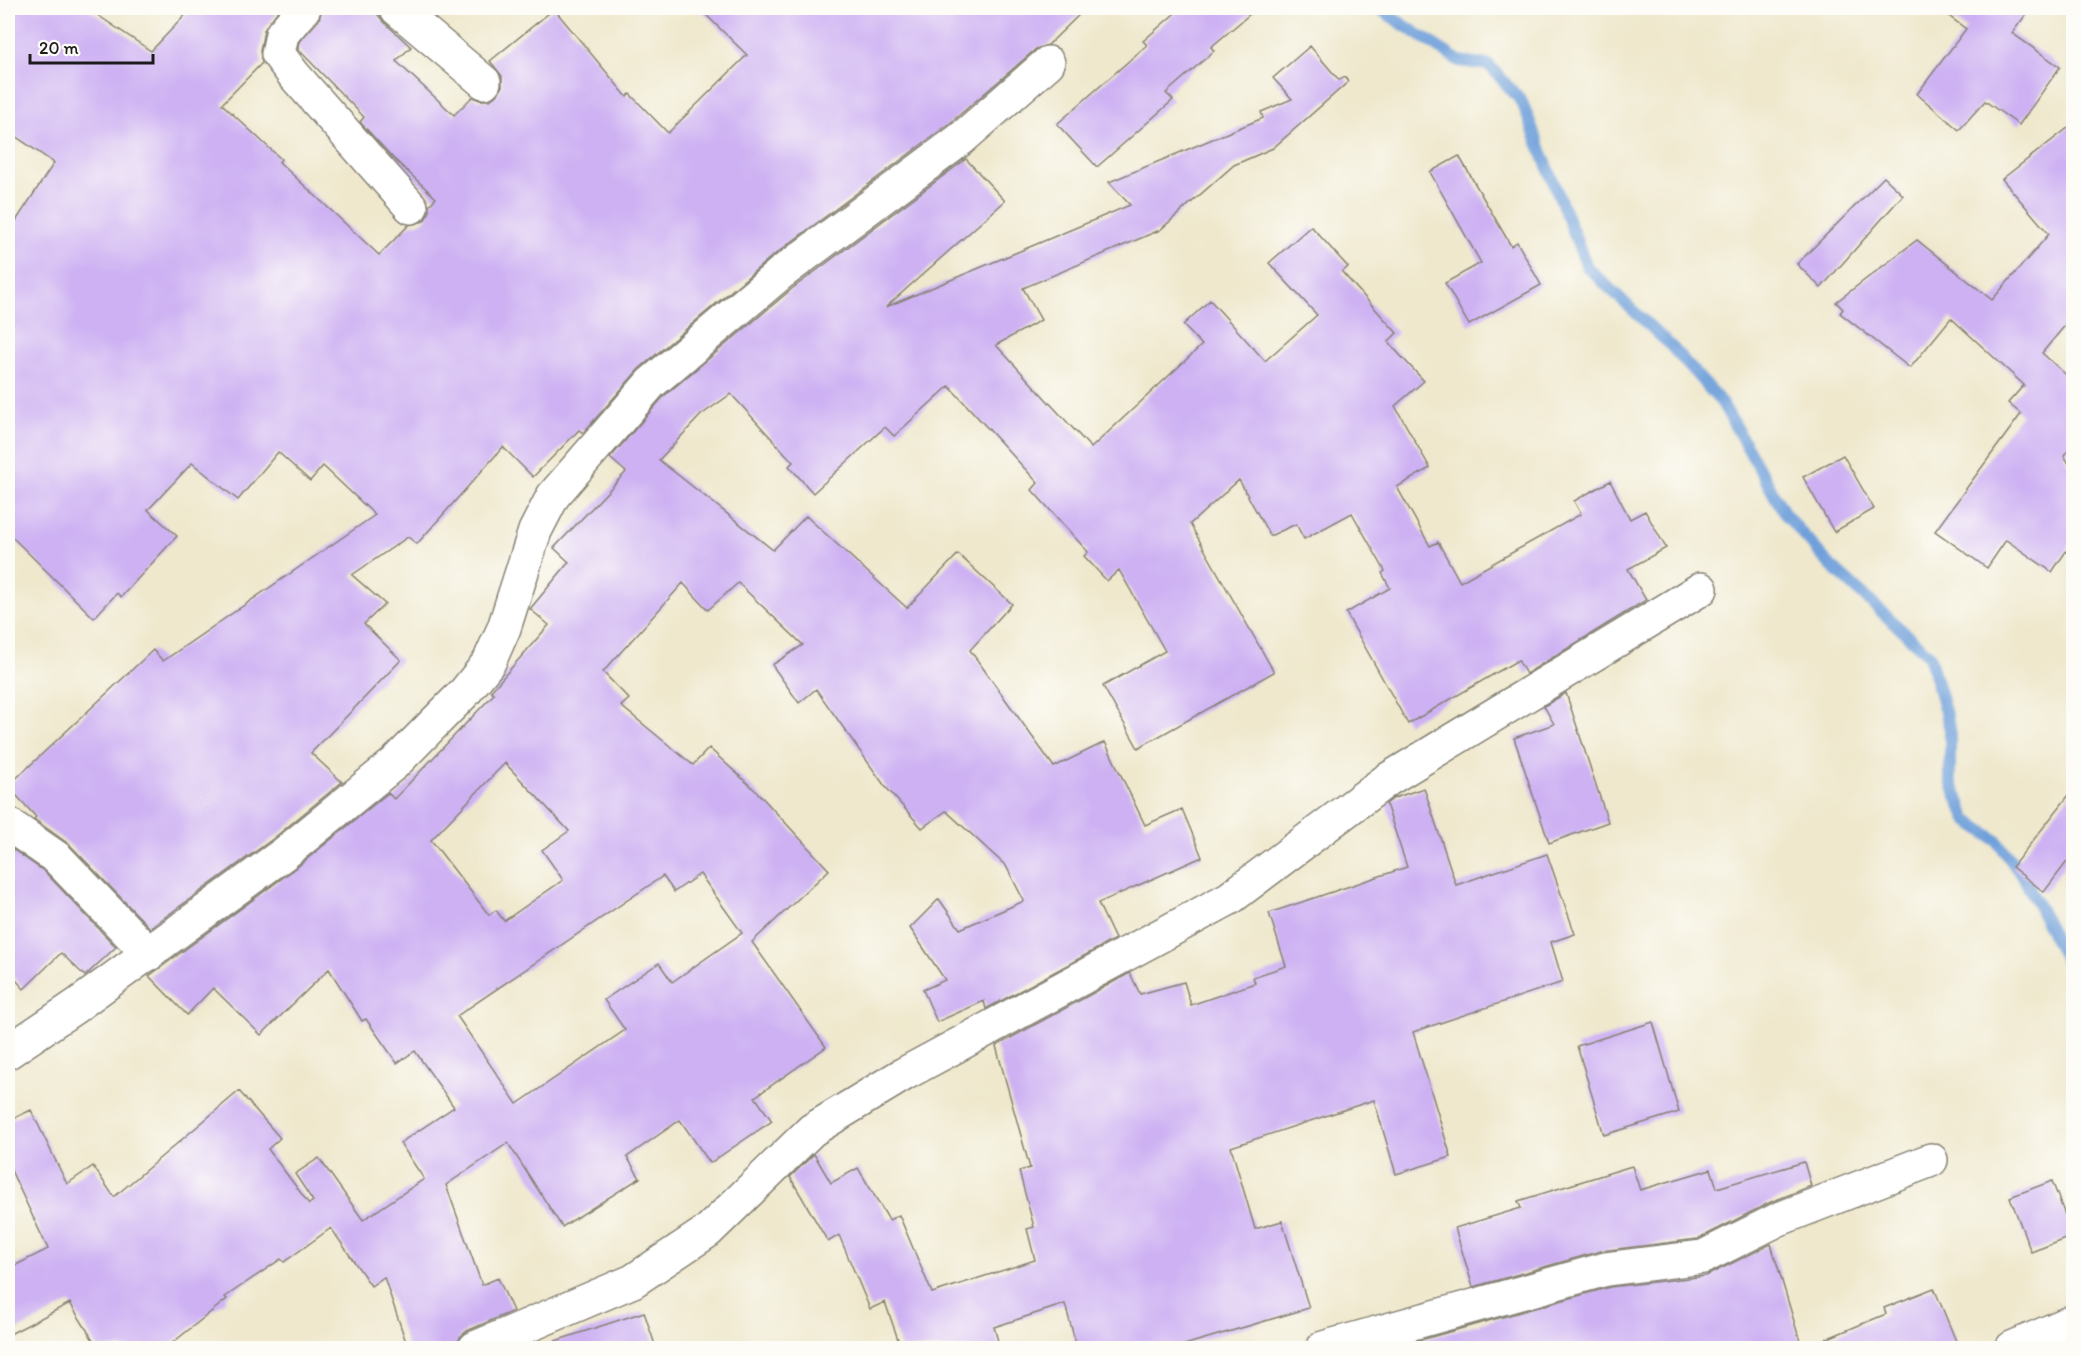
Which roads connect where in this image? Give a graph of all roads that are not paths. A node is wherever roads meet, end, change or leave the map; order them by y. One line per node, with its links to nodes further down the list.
1 (304, 8): 5 (street)
2 (396, 8): 4 (street)
3 (1048, 63): 8 (street)
4 (484, 82)
5 (411, 207)
6 (1701, 589): 12 (street)
7 (8, 824): 8 (street)
8 (148, 954): 9 (street)
9 (8, 1052)
10 (1931, 1160): 13 (street)
11 (2073, 1321): 14 (street)
12 (475, 1348)
13 (1323, 1348)
14 (2012, 1348)

